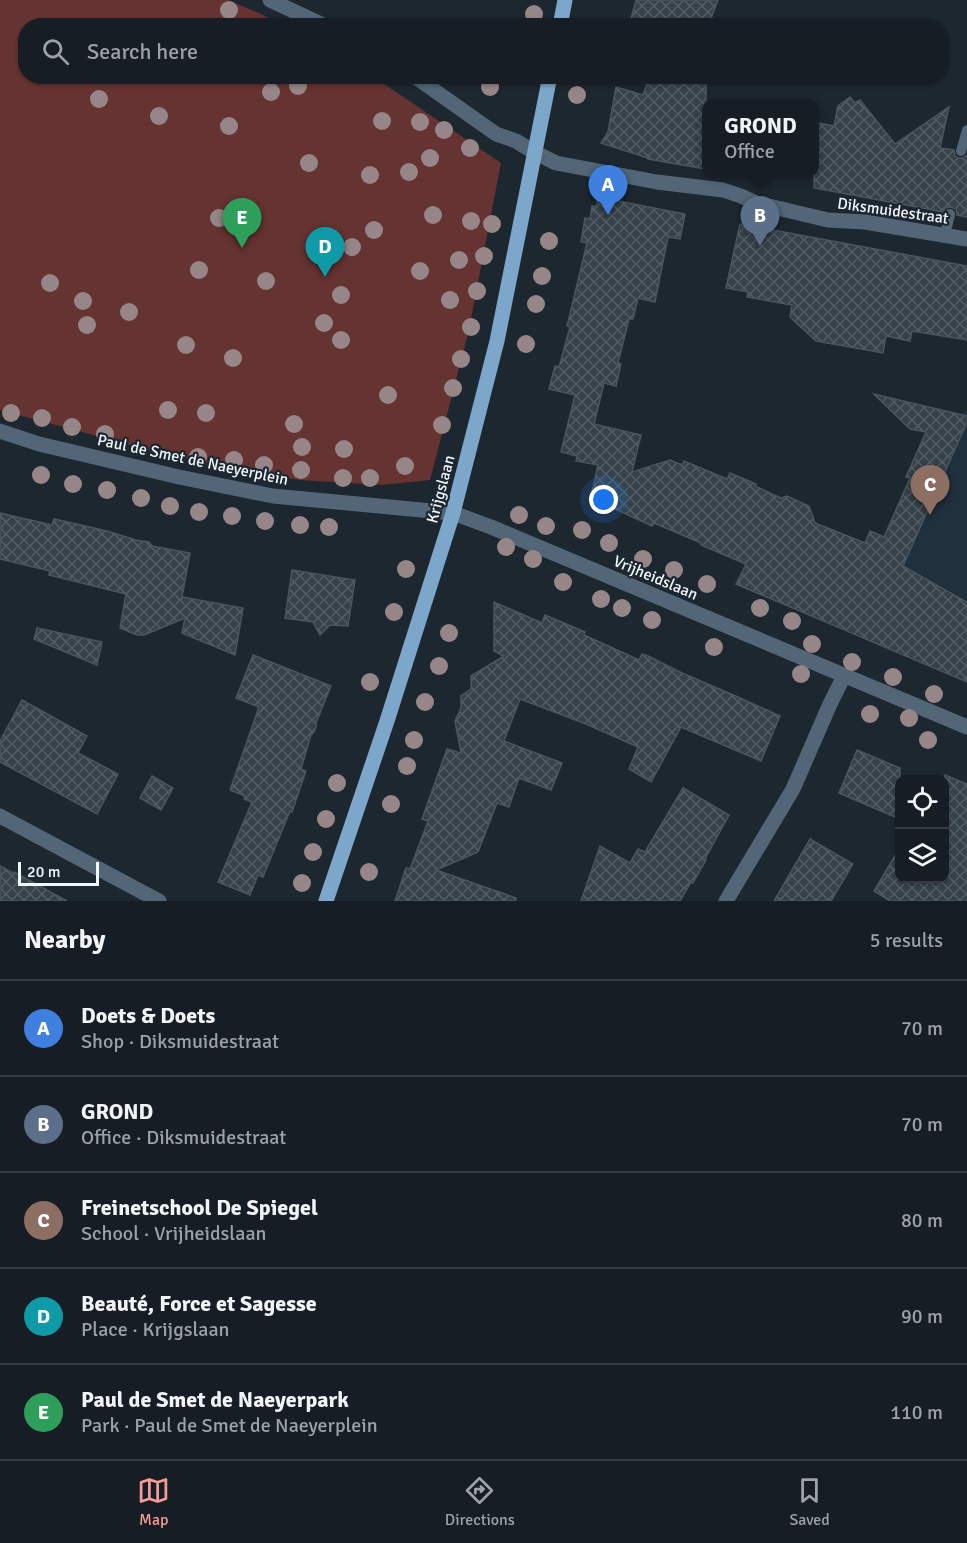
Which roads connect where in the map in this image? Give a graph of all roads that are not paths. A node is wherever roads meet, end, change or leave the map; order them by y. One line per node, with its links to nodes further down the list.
1 (270, 0): 3 (street)
2 (565, 0): 4 (main road)
3 (308, 18)
4 (562, 18)
5 (425, 84): 8 (street)
6 (548, 84): 8 (main road, Krijgslaan)
7 (967, 130): 9 (lane)
8 (534, 152): 11 (street, Diksmuidestraat); 14 (main road, Krijgslaan)
9 (961, 152)
10 (950, 214): 11 (lane)
11 (945, 235): 12 (street, Diksmuidestraat)
12 (967, 239)
13 (0, 431): 14 (street, Paul de Smet de Naeyerplein)
14 (453, 513): 15 (street, Vrijheidslaan); 19 (main road, Krijgslaan)
15 (844, 676): 16 (street, Vrijheidslaan); 20 (street)
16 (967, 727)
17 (0, 816): 18 (street)
18 (159, 901)
19 (326, 901)
20 (726, 901)

